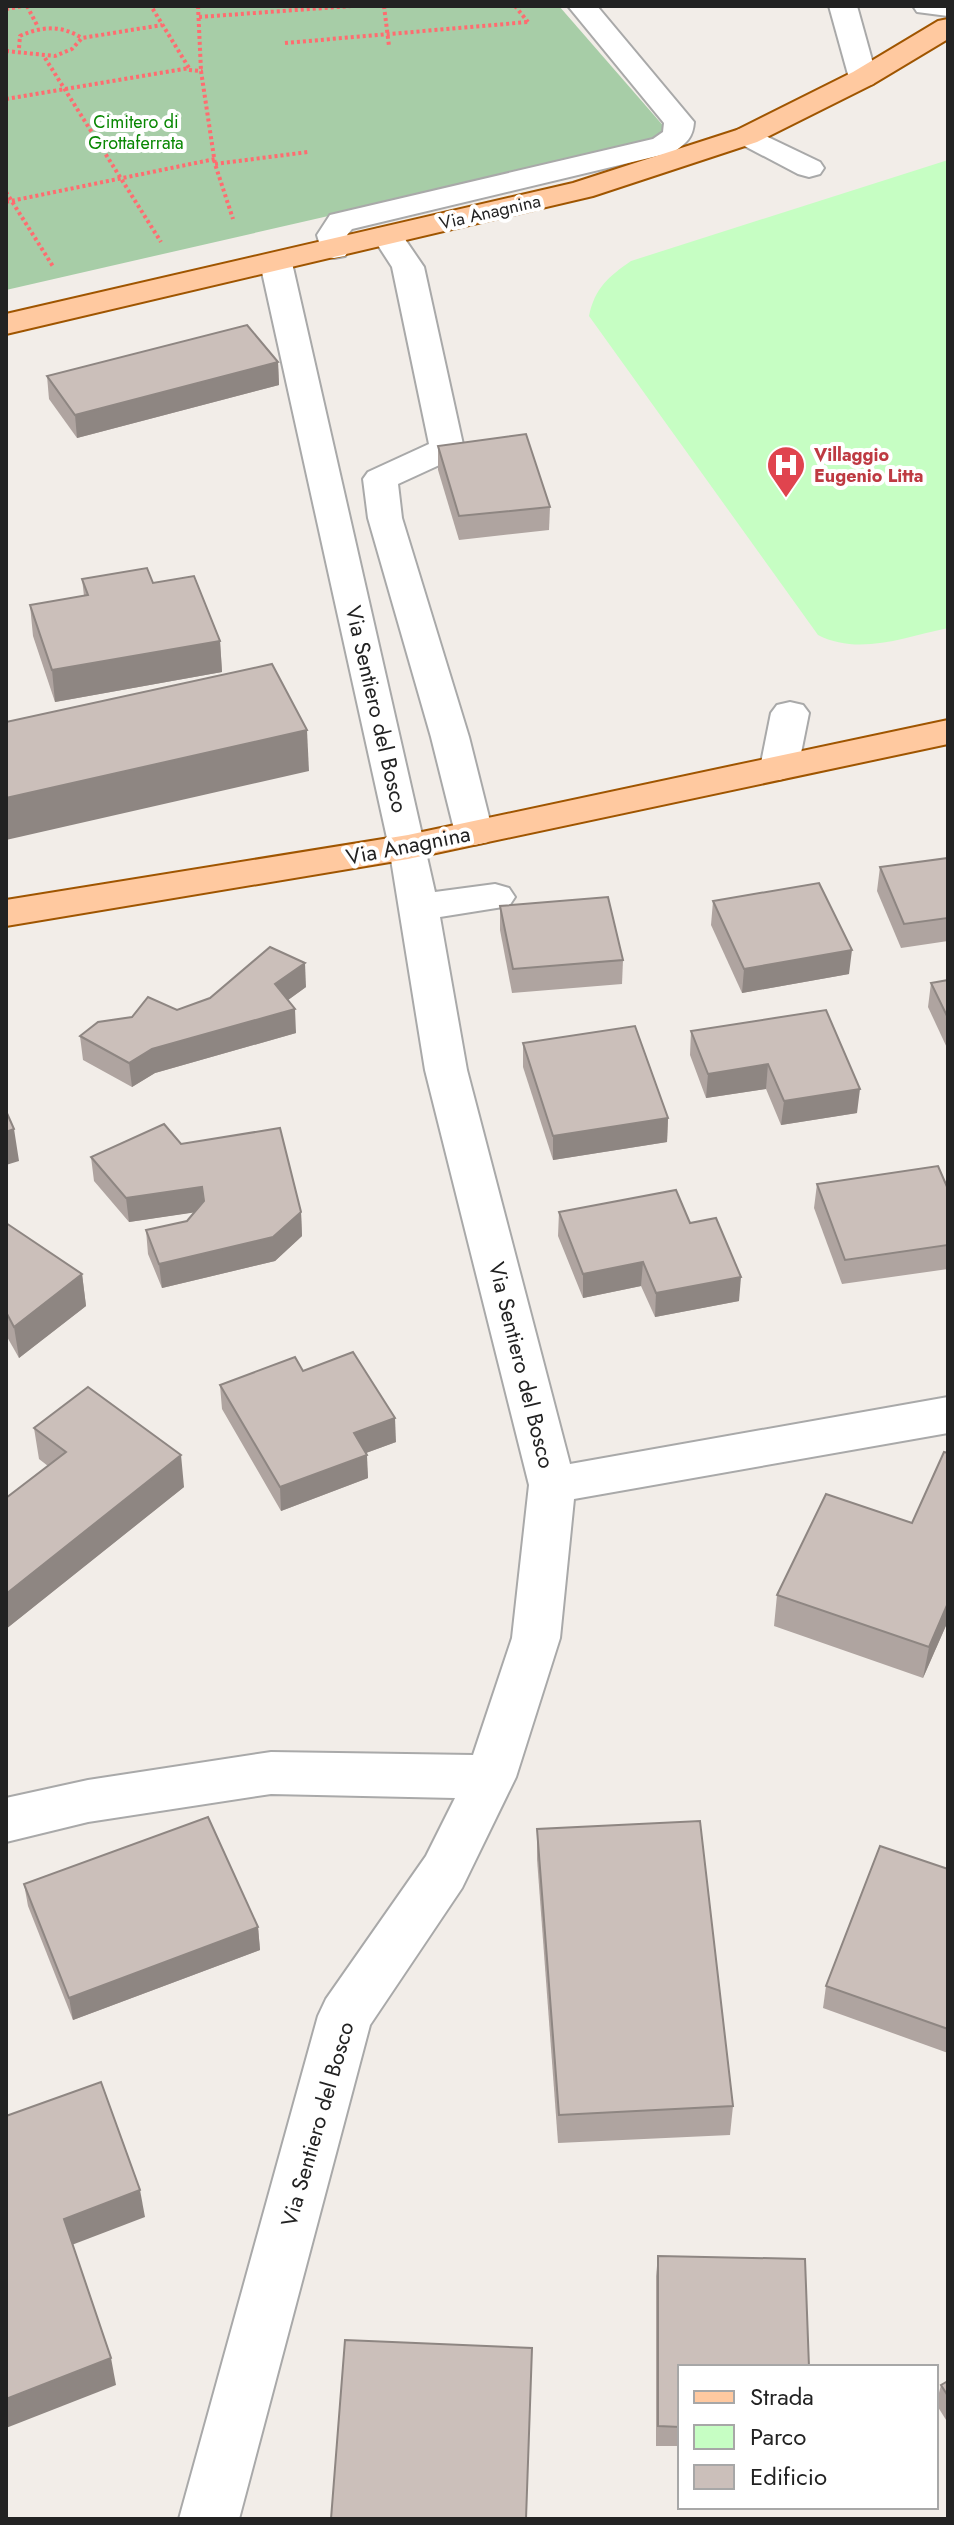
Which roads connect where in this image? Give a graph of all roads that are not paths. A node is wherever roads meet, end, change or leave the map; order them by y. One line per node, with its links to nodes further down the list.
1 (582, 6): 10 (street)
2 (843, 6): 6 (street)
3 (927, 6): 4 (street)
4 (948, 8)
5 (948, 27): 6 (main road, Via Anagnina)
6 (863, 78): 7 (main road, Via Anagnina)
7 (747, 136): 8 (street); 9 (main road, Via Anagnina)
8 (809, 168)
9 (387, 236): 10 (main road, Via Anagnina); 16 (street)
10 (334, 249): 11 (main road, Via Anagnina)
11 (276, 263): 12 (main road, Via Anagnina); 17 (street, Via Sentiero del Bosco)
12 (6, 324)
13 (790, 713): 15 (street)
14 (948, 732): 15 (main road, Via Anagnina)
15 (779, 768): 16 (main road, Via Anagnina)
16 (474, 833): 17 (main road, Via Anagnina)
17 (408, 847): 19 (street, Via Sentiero del Bosco); 20 (main road, Via Anagnina)
18 (495, 897): 19 (street)
19 (418, 907): 22 (street, Via Sentiero del Bosco)
20 (6, 913)
21 (948, 1415): 22 (street)
22 (552, 1485): 23 (street, Via Sentiero del Bosco)
23 (491, 1777): 24 (street); 25 (street, Via Sentiero del Bosco)
24 (6, 1820)
25 (209, 2519)

